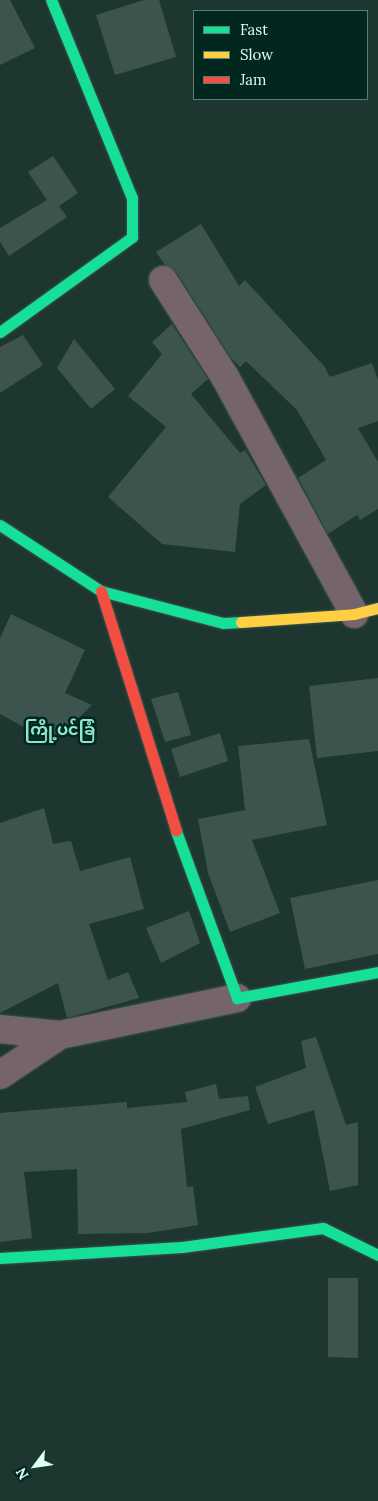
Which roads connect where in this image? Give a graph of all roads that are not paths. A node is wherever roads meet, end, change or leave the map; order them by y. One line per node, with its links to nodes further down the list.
1 (51, 0): 3 (main road)
2 (163, 280): 6 (street)
3 (0, 332)
4 (0, 525): 5 (main road)
5 (101, 591): 6 (main road); 8 (main road)
6 (366, 611)
7 (378, 972): 8 (main road)
8 (237, 998): 10 (street)
9 (0, 1029): 10 (street)
10 (60, 1035): 11 (street)
11 (0, 1075)
12 (378, 1255): 13 (main road)
13 (0, 1258)

